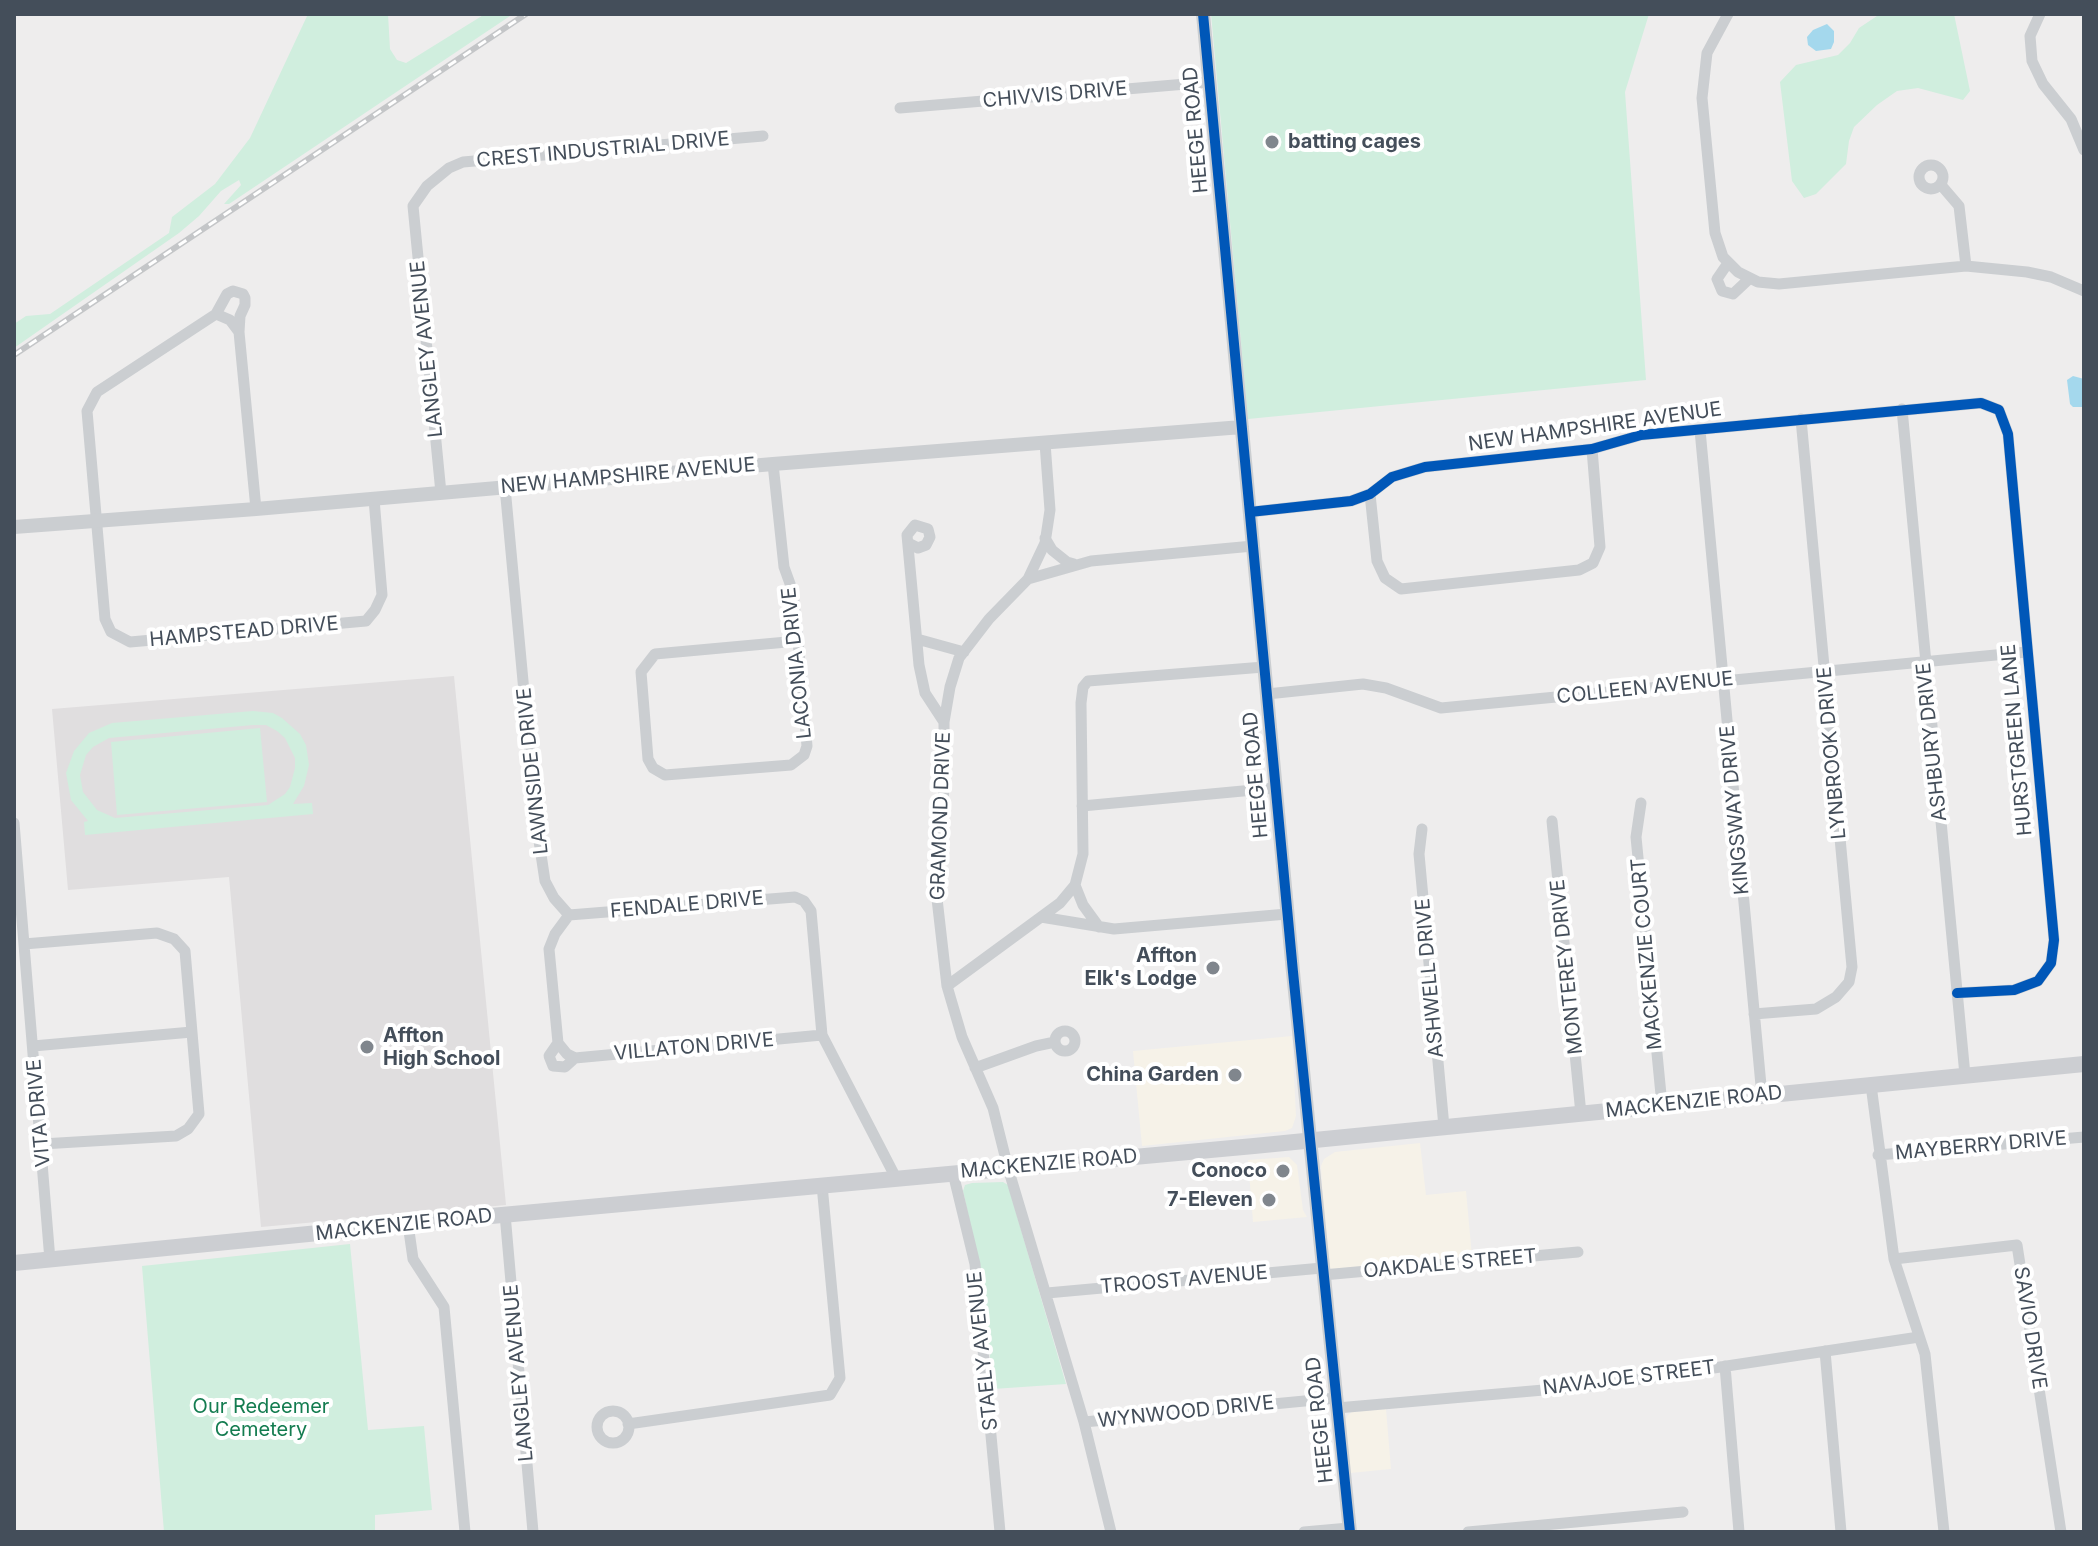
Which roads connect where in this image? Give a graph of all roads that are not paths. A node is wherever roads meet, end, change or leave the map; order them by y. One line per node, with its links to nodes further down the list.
1 (1203, 14): 4 (street, HEEGE ROAD)
2 (1728, 14): 11 (street)
3 (2040, 14): 6 (street)
4 (1210, 82): 5 (street, CHIVVIS DRIVE); 20 (street, HEEGE ROAD)
5 (900, 108)
6 (2081, 131): 8 (street)
7 (763, 136): 10 (street, CREST INDUSTRIAL DRIVE)
8 (2084, 150)
9 (1941, 185): 12 (street)
10 (413, 206): 26 (street, LANGLEY AVENUE)
11 (1728, 263): 13 (street); 13 (street)
12 (1966, 266): 13 (street); 14 (street)
13 (1749, 279)
14 (2084, 291)
15 (216, 314): 16 (street); 16 (street); 31 (street)
16 (239, 332): 29 (street)
17 (1902, 409): 18 (street, NEW HAMPSHIRE AVENUE); 19 (street, NEW HAMPSHIRE AVENUE); 42 (street, ASHBURY DRIVE)
18 (1999, 410): 41 (street, HURSTGREEN LANE)
19 (1801, 419): 21 (street, NEW HAMPSHIRE AVENUE); 44 (street, LYNBROOK DRIVE)
20 (1242, 427): 22 (street, NEW HAMPSHIRE AVENUE); 30 (street, HEEGE ROAD)
21 (1700, 430): 23 (street, NEW HAMPSHIRE AVENUE); 45 (street, KINGSWAY DRIVE)
22 (1045, 443): 24 (street, NEW HAMPSHIRE AVENUE); 33 (street, GRAMOND DRIVE)
23 (1592, 449): 27 (street, NEW HAMPSHIRE AVENUE); 27 (street)
24 (773, 464): 25 (street, NEW HAMPSHIRE AVENUE); 39 (street, LACONIA DRIVE)
25 (505, 487): 26 (street, NEW HAMPSHIRE AVENUE); 56 (street, LAWNSIDE DRIVE)
26 (441, 493): 28 (street, NEW HAMPSHIRE AVENUE)
27 (1370, 494): 30 (street, NEW HAMPSHIRE AVENUE)
28 (374, 499): 29 (street, NEW HAMPSHIRE AVENUE); 31 (street, HAMPSTEAD DRIVE)
29 (256, 509): 31 (street, NEW HAMPSHIRE AVENUE)
30 (1250, 512): 35 (street, HEEGE ROAD)
31 (97, 520): 32 (street, NEW HAMPSHIRE AVENUE)
32 (14, 527)
33 (1045, 538): 36 (street); 37 (street, GRAMOND DRIVE)
34 (910, 544): 38 (street)
35 (1253, 546): 36 (street); 43 (street, HEEGE ROAD)
36 (1075, 564): 37 (street)
37 (1028, 579): 40 (street, GRAMOND DRIVE)
38 (917, 639): 40 (street); 47 (street)
39 (798, 641): 39 (street, LACONIA DRIVE)
40 (964, 652): 47 (street, GRAMOND DRIVE)
41 (2027, 652): 42 (street, COLLEEN AVENUE); 61 (street, HURSTGREEN LANE)
42 (1924, 661): 44 (street, COLLEEN AVENUE); 61 (street, ASHBURY DRIVE)
43 (1264, 667): 46 (street, HEEGE ROAD); 50 (street)
44 (1825, 670): 45 (street, COLLEEN AVENUE); 62 (street, LYNBROOK DRIVE)
45 (1724, 680): 46 (street, COLLEEN AVENUE); 62 (street, KINGSWAY DRIVE)
46 (1267, 694): 48 (street, HEEGE ROAD)
47 (944, 722): 60 (street, GRAMOND DRIVE)
48 (1275, 788): 50 (street); 55 (street, HEEGE ROAD)
49 (1641, 803): 74 (street, MACKENZIE COURT)
50 (1082, 806): 54 (street)
51 (1552, 821): 75 (street, MONTEREY DRIVE)
52 (14, 823): 59 (street, VITA DRIVE)
53 (1422, 829): 76 (street, ASHWELL DRIVE)
54 (1075, 885): 57 (street); 58 (street)
55 (1287, 914): 58 (street); 78 (street, HEEGE ROAD)
56 (569, 915): 64 (street, FENDALE DRIVE); 66 (street)
57 (1041, 917): 58 (street); 60 (street)
58 (1099, 927)
59 (24, 944): 63 (street); 67 (street, VITA DRIVE)
60 (947, 986): 70 (street, GRAMOND DRIVE)
61 (1957, 993): 71 (street, ASHBURY DRIVE)
62 (1754, 1014): 73 (street, KINGSWAY DRIVE)
63 (192, 1032): 67 (street); 79 (street)
64 (822, 1035): 68 (street, VILLATON DRIVE); 83 (street)
65 (1055, 1042): 70 (street)
66 (558, 1043): 68 (street); 68 (street)
67 (33, 1046): 79 (street, VITA DRIVE)
68 (571, 1056)
69 (2084, 1064): 71 (main road, MACKENZIE ROAD)
70 (975, 1068): 81 (street, GRAMOND DRIVE)
71 (1965, 1075): 72 (main road, MACKENZIE ROAD)
72 (1871, 1085): 73 (main road, MACKENZIE ROAD); 80 (street)
73 (1762, 1096): 74 (main road, MACKENZIE ROAD)
74 (1662, 1105): 75 (main road, MACKENZIE ROAD)
75 (1581, 1114): 76 (main road, MACKENZIE ROAD)
76 (1444, 1127): 78 (main road, MACKENZIE ROAD)
77 (2084, 1137): 80 (street, MAYBERRY DRIVE)
78 (1311, 1140): 81 (main road, MACKENZIE ROAD); 91 (street, HEEGE ROAD)
79 (42, 1144): 89 (street, VITA DRIVE)
80 (1878, 1155): 88 (street)
81 (1008, 1168): 82 (main road, MACKENZIE ROAD); 92 (street, GRAMOND DRIVE)
82 (953, 1173): 83 (main road, MACKENZIE ROAD); 103 (street, STAELY AVENUE)
83 (896, 1178): 84 (main road, MACKENZIE ROAD)
84 (822, 1185): 85 (main road, MACKENZIE ROAD); 98 (street)
85 (505, 1214): 86 (main road, MACKENZIE ROAD); 102 (street, LANGLEY AVENUE)
86 (408, 1224): 89 (main road, MACKENZIE ROAD); 101 (street)
87 (1578, 1252): 91 (street, OAKDALE STREET)
88 (1894, 1259): 93 (street); 110 (street, SAVIO DRIVE)
89 (50, 1260): 90 (main road, MACKENZIE ROAD)
90 (14, 1263)
91 (1323, 1272): 92 (street, TROOST AVENUE); 96 (street, HEEGE ROAD)
92 (1047, 1293): 97 (street, GRAMOND DRIVE)
93 (1919, 1337): 94 (street, NAVAJOE STREET); 109 (street)
94 (1825, 1351): 95 (street, NAVAJOE STREET); 108 (street)
95 (1725, 1366): 96 (street, NAVAJOE STREET); 107 (street)
96 (1336, 1403): 97 (street, WYNWOOD DRIVE); 100 (street, HEEGE ROAD)
97 (1084, 1422): 104 (street, GRAMOND DRIVE)
98 (628, 1424)
99 (1683, 1512): 106 (street)
100 (1350, 1530): 105 (street)
101 (465, 1532)
102 (533, 1532)
103 (1000, 1532)
104 (1111, 1532)
105 (1304, 1532)
106 (1468, 1532)
107 (1739, 1532)
108 (1841, 1532)
109 (1944, 1532)
110 (2061, 1532)

